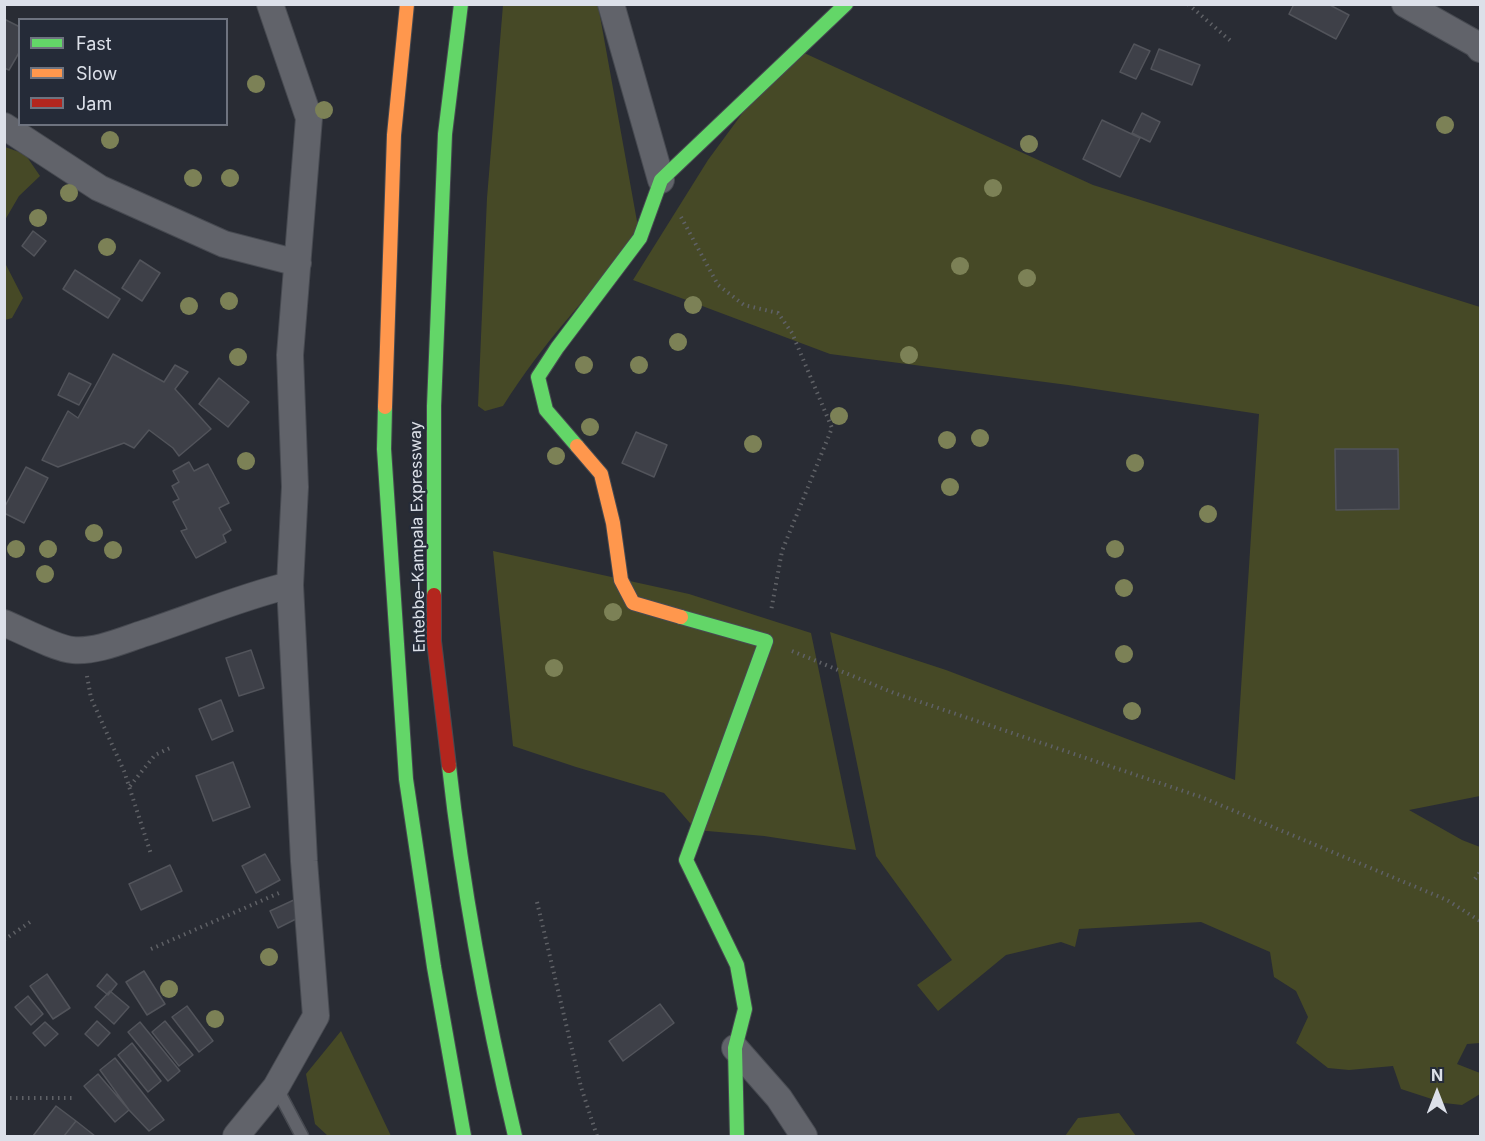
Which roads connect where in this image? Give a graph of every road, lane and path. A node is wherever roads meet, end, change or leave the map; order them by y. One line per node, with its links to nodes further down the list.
1 (270, 4): 12 (street)
2 (407, 4): 34 (main road, Entebbe–Kampala Expressway)
3 (461, 4): 35 (main road, Entebbe–Kampala Expressway)
4 (611, 4): 11 (street)
5 (846, 4): 11 (main road)
6 (1188, 4): 8 (path)
7 (1405, 4): 9 (street)
8 (1233, 43)
9 (1479, 43)
10 (4, 126): 12 (street)
11 (661, 180): 15 (path); 15 (main road)
12 (298, 262): 13 (street)
13 (290, 585): 16 (street); 22 (street)
14 (4, 623): 16 (street)
15 (766, 640): 25 (path); 28 (main road)
16 (83, 649): 18 (path)
17 (170, 748): 18 (path)
18 (129, 787): 19 (path)
19 (151, 854)
20 (1480, 872): 21 (path)
21 (1475, 879)
22 (305, 882): 27 (path); 29 (street)
23 (537, 902): 36 (path)
24 (33, 920): 26 (path)
25 (1480, 921)
26 (4, 940)
27 (151, 949)
28 (735, 1048): 37 (main road); 38 (street)
29 (276, 1087): 32 (street); 33 (lane)
30 (4, 1098): 31 (path)
31 (75, 1098)
32 (236, 1137)
33 (302, 1137)
34 (464, 1137)
35 (515, 1137)
36 (597, 1137)
37 (737, 1137)
38 (804, 1137)

